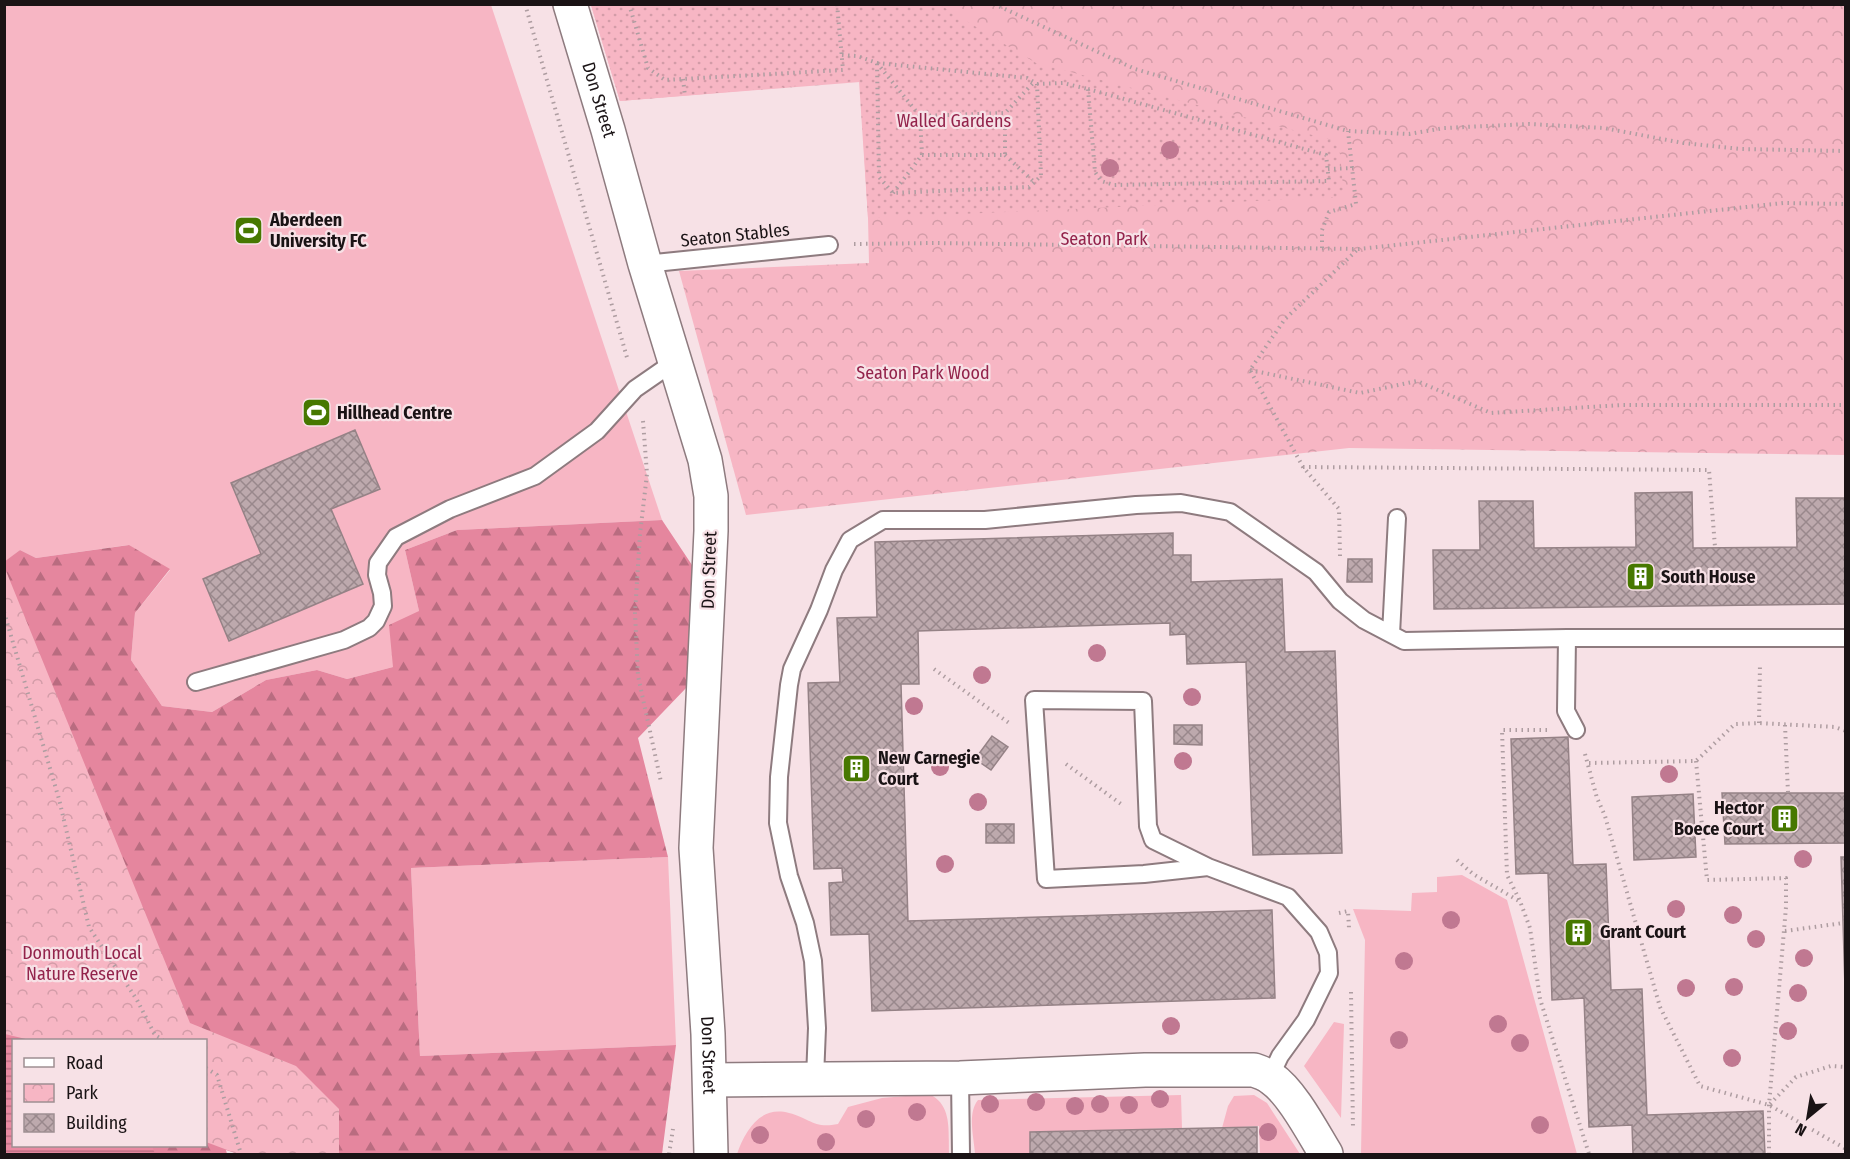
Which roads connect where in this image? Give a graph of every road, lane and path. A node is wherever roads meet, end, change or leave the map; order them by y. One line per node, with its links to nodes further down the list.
1 (570, 4): 27 (street, Don Street)
2 (629, 4): 9 (path)
3 (837, 4): 7 (path)
4 (994, 4): 15 (path)
5 (1840, 4): 6 (path)
6 (1845, 6)
7 (842, 56): 8 (path); 9 (path)
8 (878, 63): 10 (path); 14 (path); 22 (path)
9 (683, 79): 12 (path)
10 (1036, 83): 11 (path); 13 (path); 21 (path)
11 (1088, 89): 20 (path); 20 (path)
12 (685, 96)
13 (1005, 113): 14 (path); 17 (path)
14 (920, 116): 18 (path)
15 (1348, 131): 16 (path); 19 (path)
16 (1845, 151)
17 (1005, 154): 18 (path); 21 (path)
18 (922, 155): 22 (path)
19 (1353, 168): 20 (path); 25 (path)
20 (1328, 169)
21 (1034, 182): 22 (path)
22 (892, 193)
23 (1845, 204): 26 (path)
24 (829, 245): 25 (path); 27 (lane, Seaton Stables)
25 (1322, 248): 26 (path)
26 (1359, 249): 29 (path)
27 (645, 264): 28 (street, Don Street)
28 (674, 362): 40 (lane); 62 (street, Don Street)
29 (1250, 370): 30 (path); 31 (path)
30 (1845, 405)
31 (1303, 467): 33 (path); 34 (path)
32 (1397, 518): 36 (lane)
33 (1715, 547)
34 (1340, 601): 36 (lane); 60 (lane)
35 (4, 612): 56 (path)
36 (1390, 634): 37 (lane)
37 (1567, 638): 38 (lane); 43 (lane)
38 (1760, 639): 39 (lane); 41 (path)
39 (1845, 639)
40 (196, 682)
41 (1760, 723): 42 (path); 45 (path)
42 (1785, 725): 44 (path); 47 (path)
43 (1576, 729): 46 (path); 50 (path)
44 (1845, 731)
45 (1696, 761): 46 (path); 53 (path)
46 (1588, 763): 63 (path)
47 (1788, 793)
48 (1457, 860): 50 (path)
49 (1208, 867): 49 (lane); 59 (lane)
50 (1520, 901): 70 (path)
51 (1348, 911): 54 (path)
52 (1843, 923): 53 (path)
53 (1785, 931): 63 (path)
54 (1349, 933)
55 (1351, 987): 64 (path)
56 (160, 1039)
57 (1845, 1067): 63 (path)
58 (207, 1069): 66 (path)
59 (1270, 1077): 61 (street); 69 (street)
60 (815, 1078): 61 (street); 62 (street)
61 (960, 1078): 68 (lane)
62 (710, 1080): 67 (street, Don Street)
63 (1769, 1105): 65 (path); 71 (path)
64 (1353, 1130)
65 (1845, 1149)
66 (241, 1155)
67 (711, 1155)
68 (961, 1155)
69 (1326, 1155)
70 (1589, 1155)
71 (1769, 1155)

